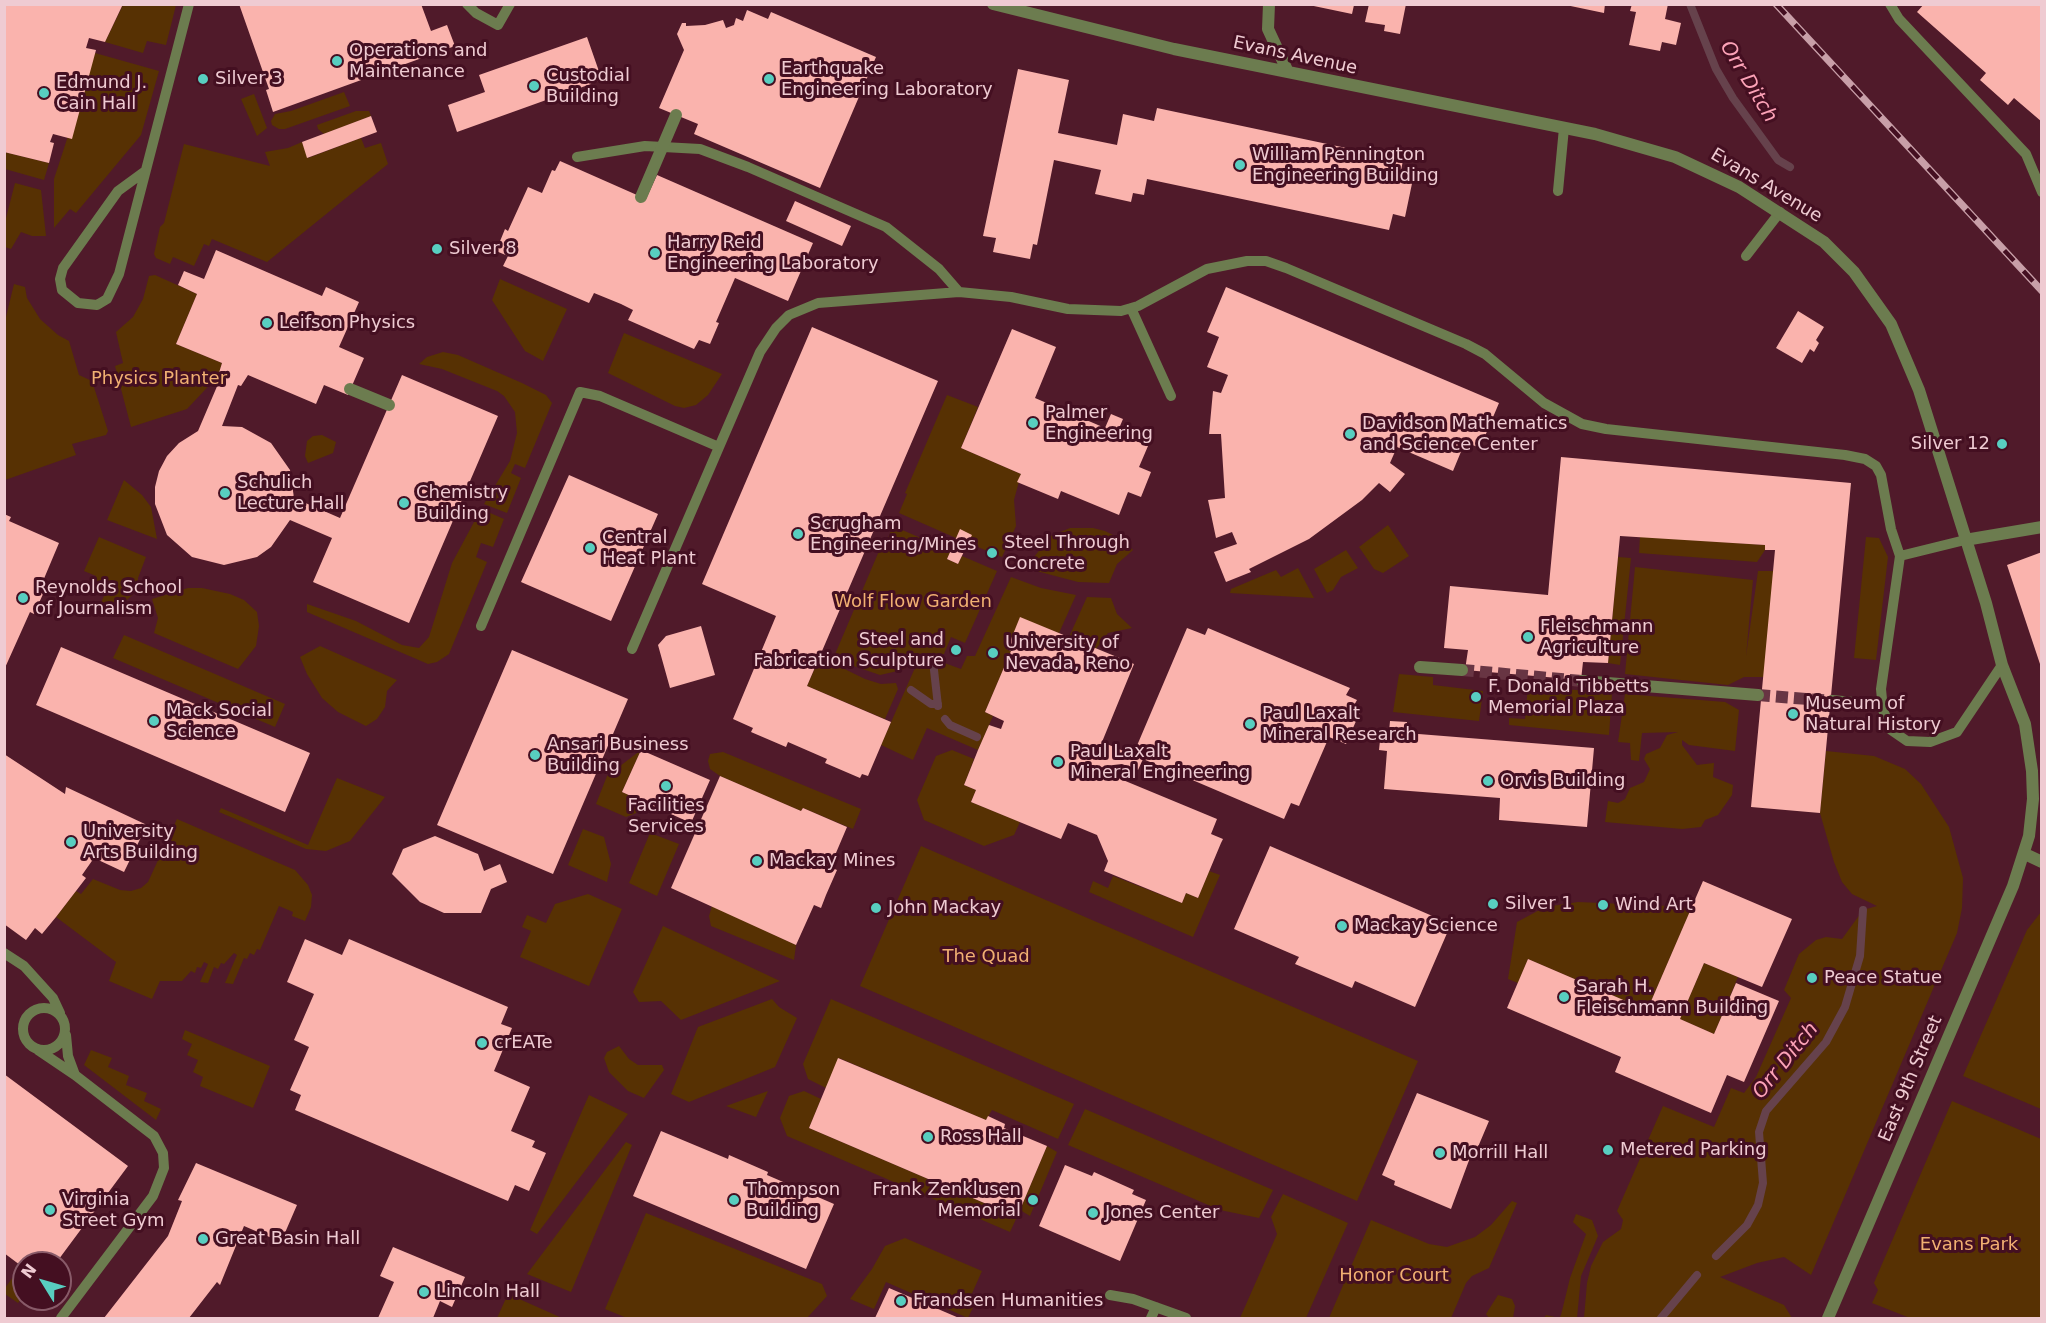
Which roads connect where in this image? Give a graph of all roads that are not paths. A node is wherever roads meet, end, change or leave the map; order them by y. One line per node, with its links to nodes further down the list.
1 (189, 4): 11 (lane)
2 (467, 4): 3 (lane)
3 (510, 4)
4 (993, 4): 7 (street, Evans Avenue)
5 (1269, 4): 7 (street)
6 (1890, 4): 13 (lane)
7 (1288, 72): 9 (street, Evans Avenue)
8 (676, 115): 14 (street)
9 (1564, 128): 12 (lane); 15 (street, Evans Avenue)
10 (577, 157): 17 (lane)
11 (144, 172): 11 (lane)
12 (1558, 191)
13 (2042, 192)
14 (641, 197)
15 (1780, 212): 16 (lane); 24 (street, Evans Avenue)
16 (1746, 256)
17 (959, 292): 18 (lane); 22 (lane)
18 (1131, 308): 20 (lane); 25 (lane)
19 (351, 389): 21 (street)
20 (1171, 396)
21 (389, 405)
22 (719, 447): 26 (lane); 27 (lane)
23 (2042, 527): 24 (street)
24 (1965, 540): 25 (lane); 28 (street, Evans Avenue)
25 (1900, 556): 28 (lane)
26 (481, 626)
27 (632, 649)
28 (2002, 665): 35 (street, Evans Avenue)
29 (1420, 667): 30 (street)
30 (1462, 670)
31 (1582, 681): 32 (street)
32 (1758, 695)
33 (1832, 701): 34 (street)
34 (1852, 703)
35 (2025, 854): 36 (street); 47 (street, East 9th Street)
36 (2042, 862)
37 (4, 953): 38 (lane)
38 (63, 1019): 39 (lane); 40 (lane)
39 (66, 1032): 40 (lane); 41 (lane)
40 (38, 1050): 41 (lane)
41 (75, 1075): 44 (lane)
42 (1110, 1295): 43 (lane)
43 (1156, 1307): 45 (lane); 46 (lane)
44 (61, 1318)
45 (1151, 1318)
46 (1186, 1318)
47 (1830, 1318)

